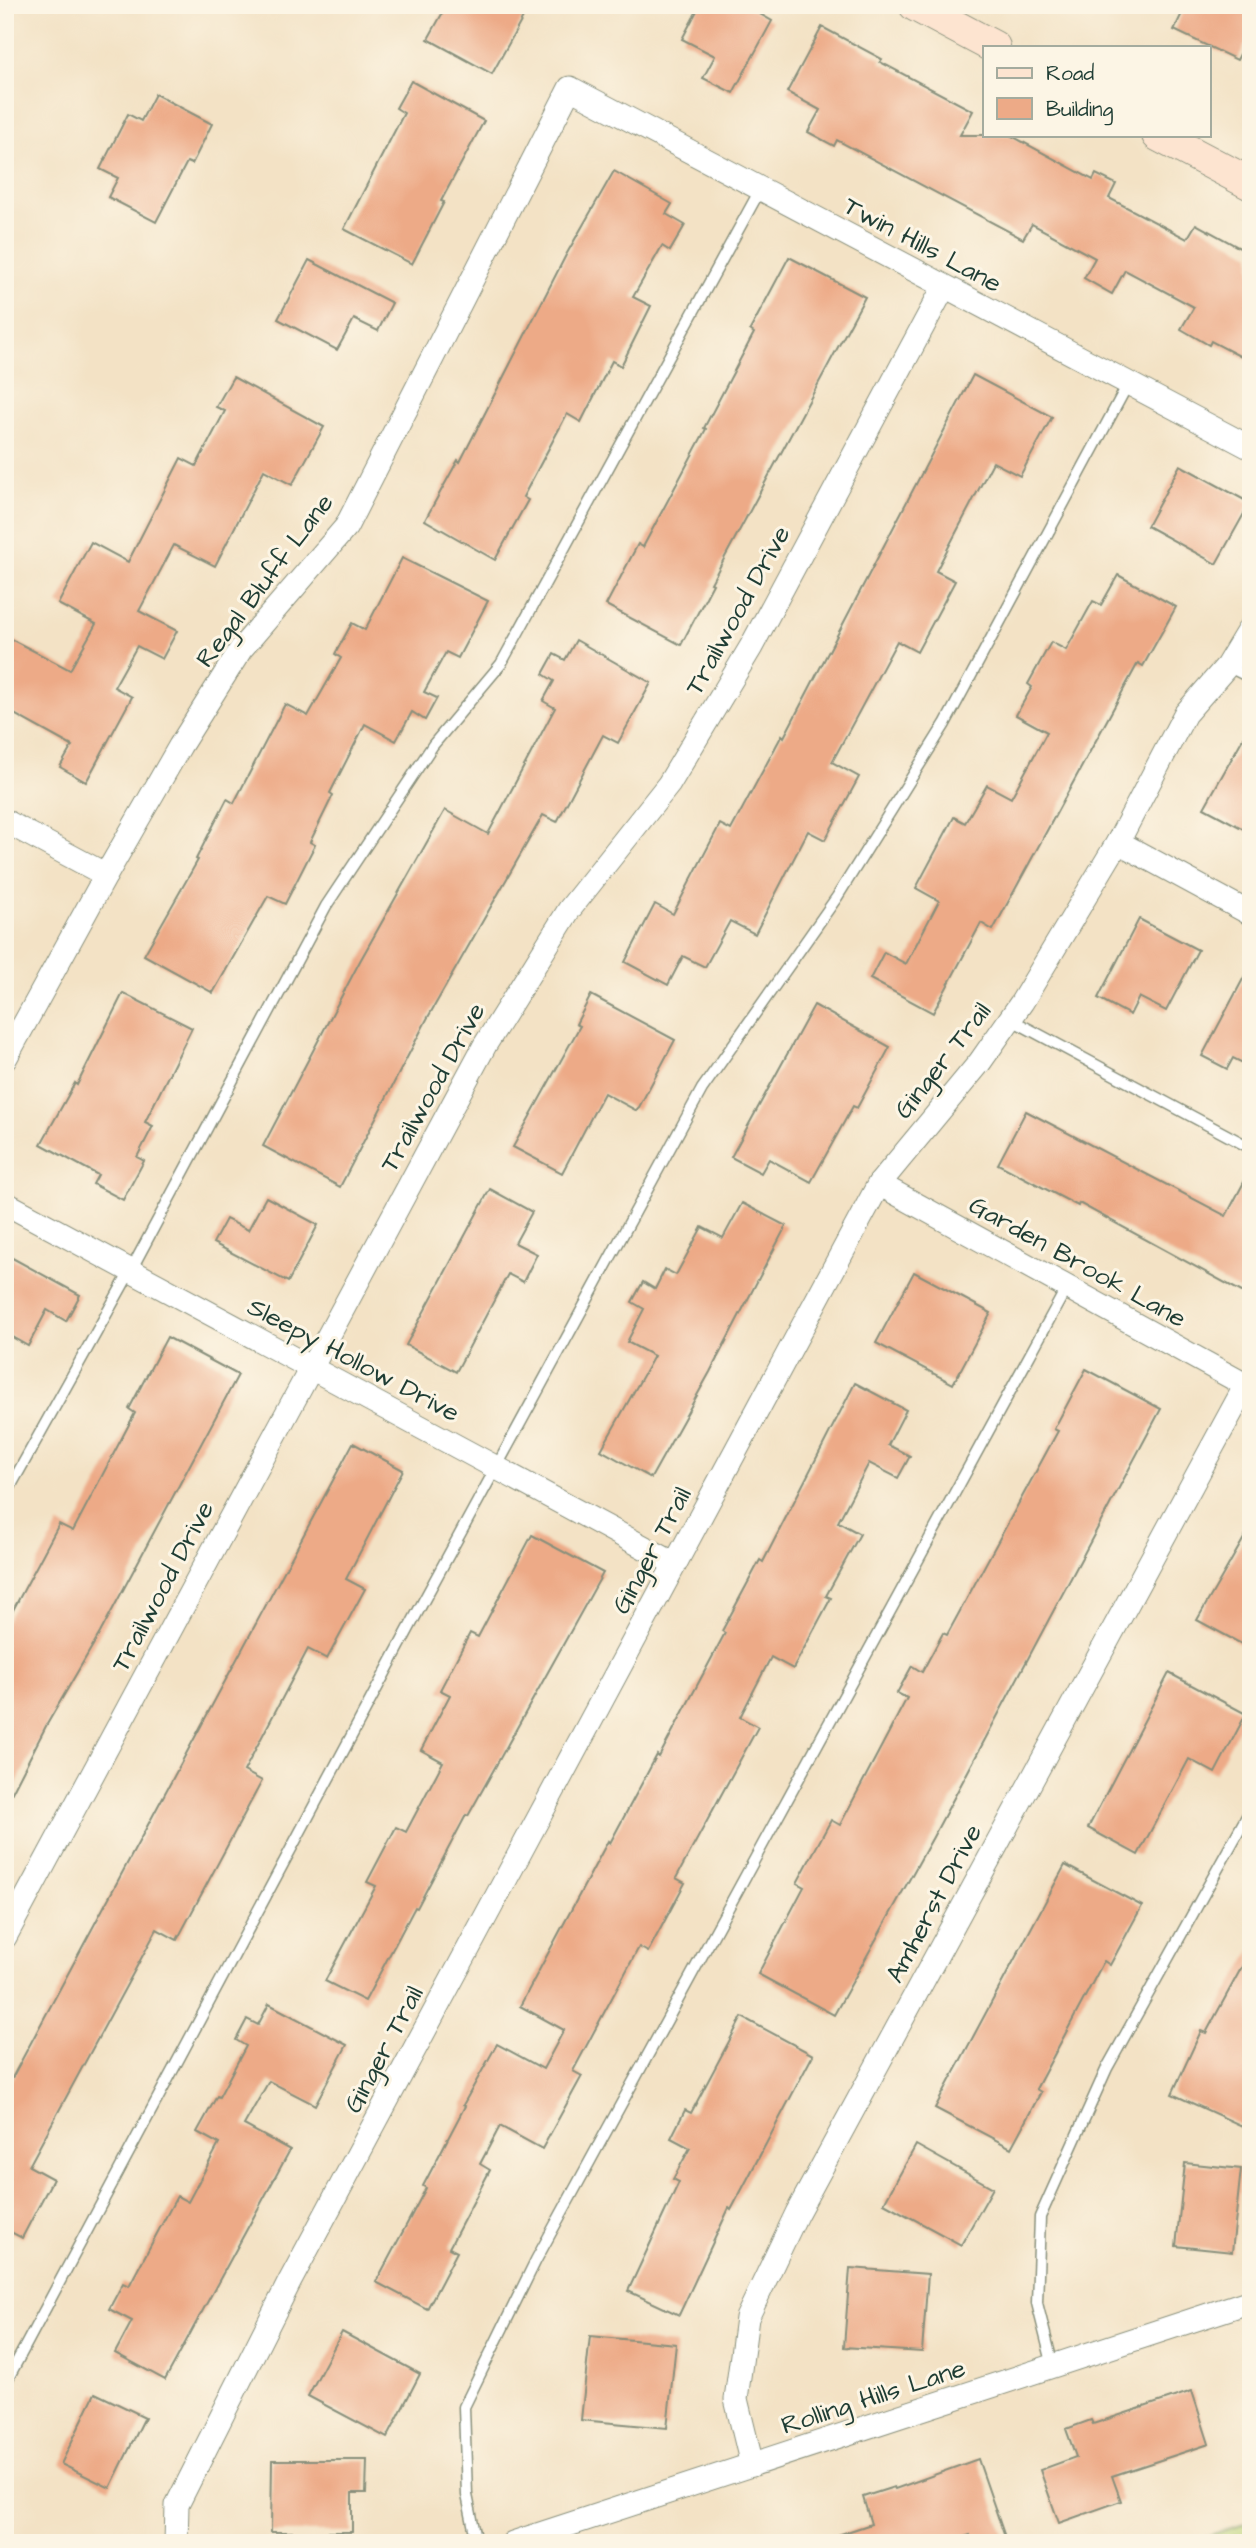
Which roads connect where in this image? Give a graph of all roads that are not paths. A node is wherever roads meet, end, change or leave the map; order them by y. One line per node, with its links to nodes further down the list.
1 (915, 5): 2 (street)
2 (992, 46)
3 (570, 88): 6 (street, Twin Hills Lane); 15 (street, Regal Bluff Lane)
4 (1160, 136): 5 (street)
5 (1251, 184)
6 (760, 190): 7 (street, Twin Hills Lane); 22 (lane)
7 (944, 287): 8 (street, Twin Hills Lane); 24 (street, Trailwood Drive)
8 (1128, 384): 9 (street, Twin Hills Lane); 26 (lane)
9 (1251, 448)
10 (1251, 625): 11 (street, Ginger Trail)
11 (1227, 666): 12 (lane); 14 (street, Ginger Trail)
12 (1251, 678)
13 (5, 821): 15 (street)
14 (1118, 842): 16 (street); 17 (street, Ginger Trail)
15 (106, 875): 18 (street, Regal Bluff Lane)
16 (1251, 914)
17 (1010, 1019): 19 (lane); 20 (street, Ginger Trail)
18 (5, 1059)
19 (1251, 1148)
20 (879, 1184): 23 (street, Garden Brook Lane); 28 (street, Ginger Trail)
21 (5, 1203): 22 (street, Sleepy Hollow Drive)
22 (131, 1270): 24 (street, Sleepy Hollow Drive); 27 (lane)
23 (1067, 1287): 25 (street, Garden Brook Lane); 36 (lane)
24 (310, 1367): 26 (street, Sleepy Hollow Drive); 30 (street, Trailwood Drive)
25 (1248, 1387): 34 (street, Amherst Drive)
26 (496, 1468): 28 (street, Sleepy Hollow Drive); 33 (lane)
27 (5, 1496)
28 (675, 1564): 35 (street, Ginger Trail)
29 (1251, 1809): 32 (lane)
30 (5, 1937)
31 (1251, 2301): 32 (street, Rolling Hills Lane)
32 (1053, 2366): 34 (street, Rolling Hills Lane)
33 (5, 2384)
34 (752, 2465): 37 (street, Rolling Hills Lane)
35 (177, 2543)
36 (477, 2543)
37 (513, 2543)

